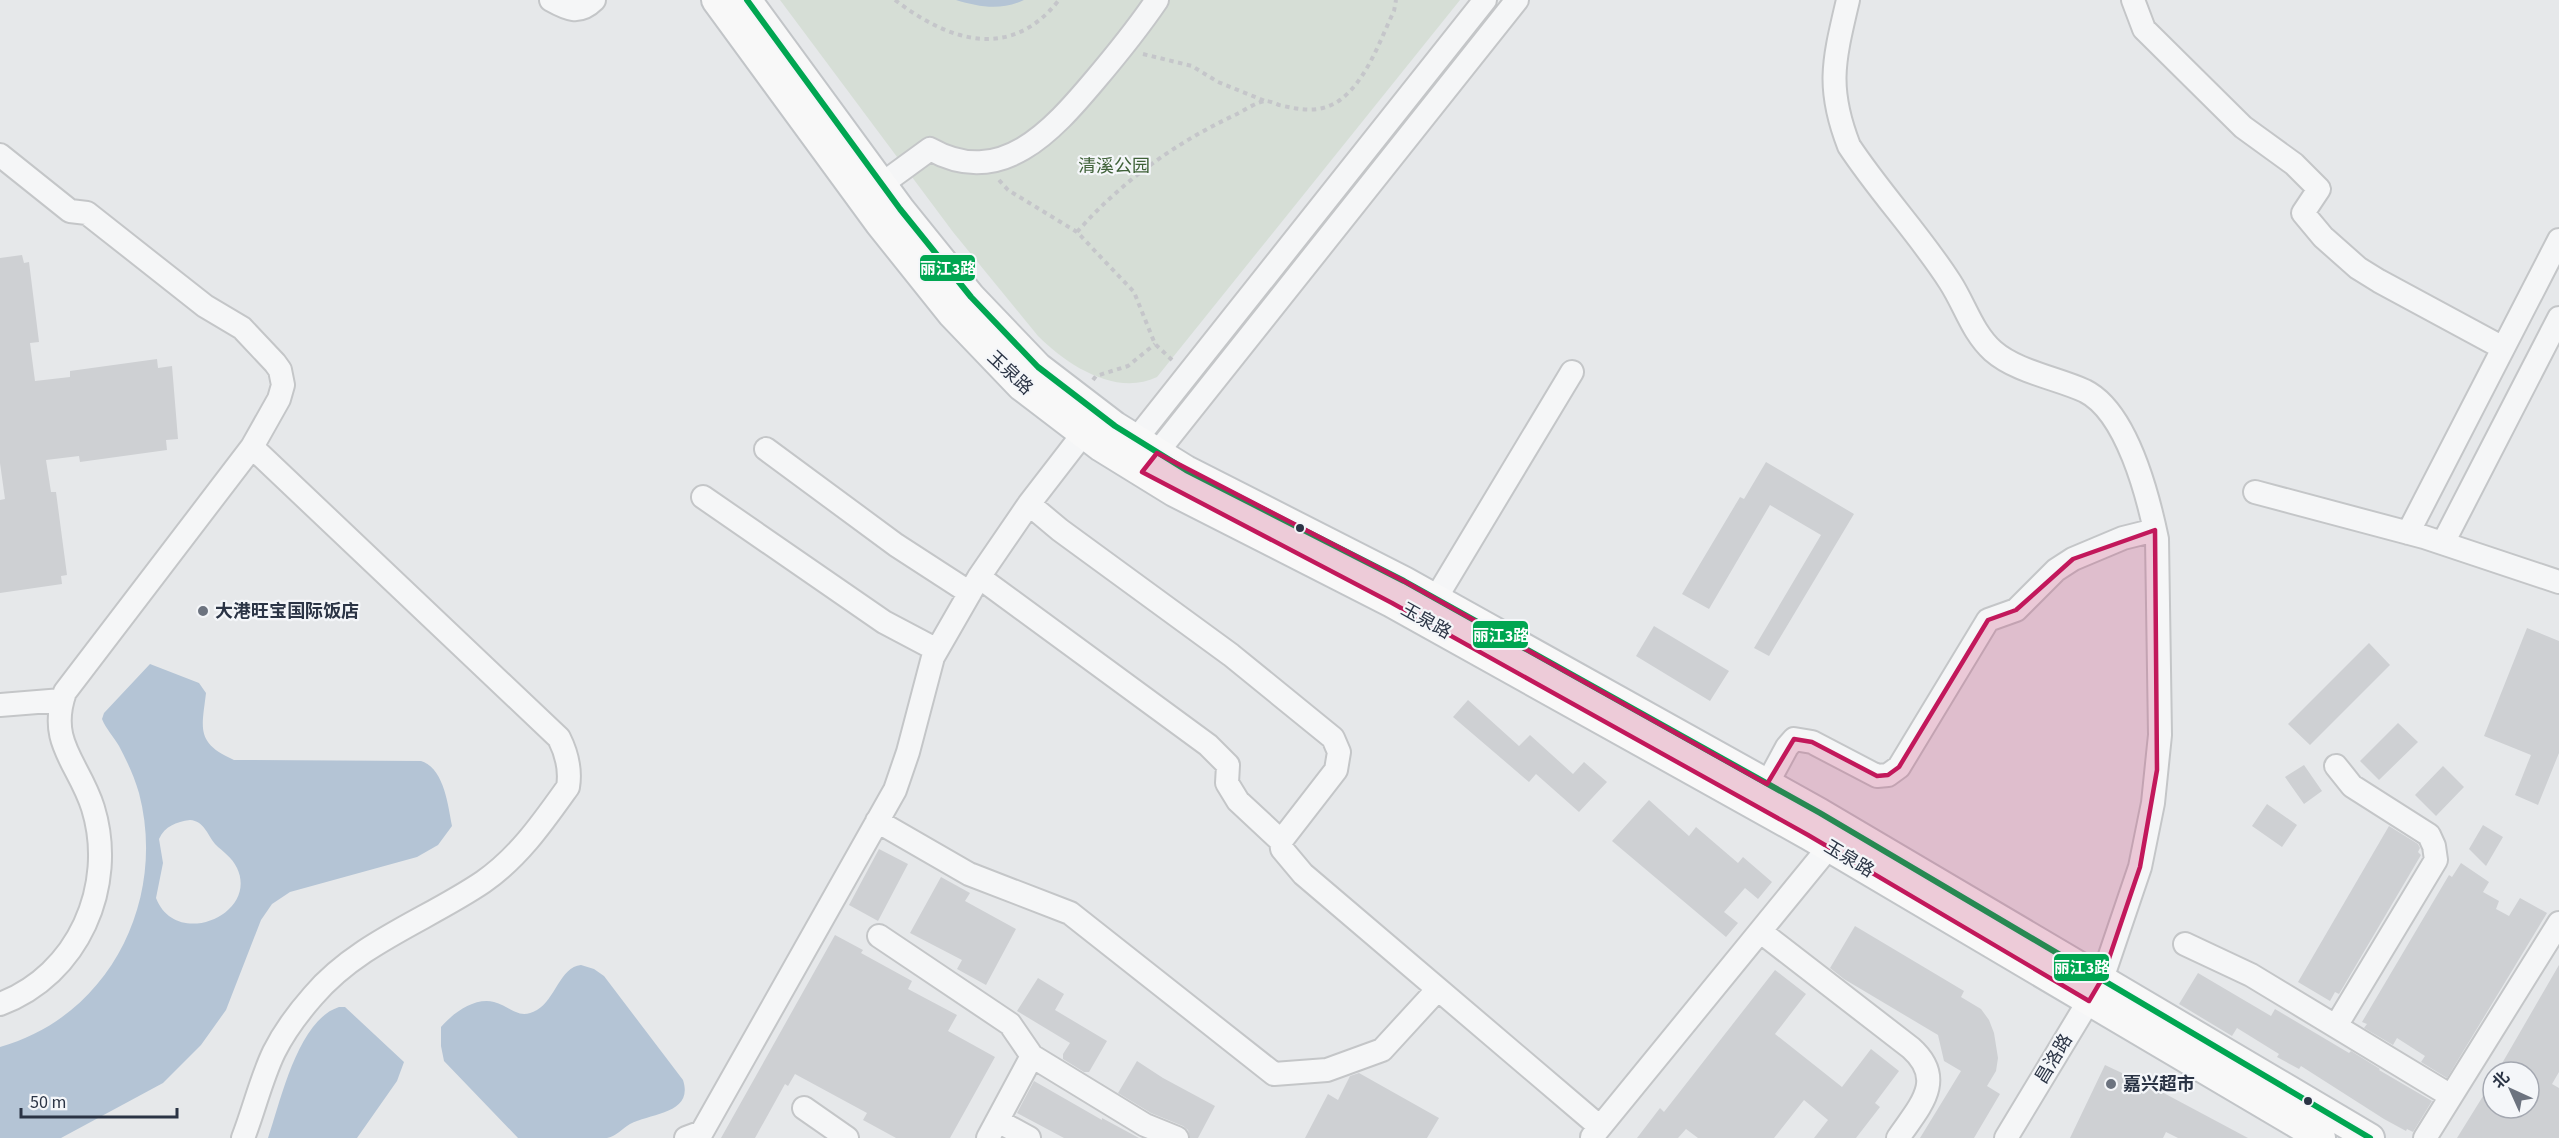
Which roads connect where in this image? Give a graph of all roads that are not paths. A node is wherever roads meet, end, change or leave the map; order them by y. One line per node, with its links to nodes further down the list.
1 (551, 0): 2 (street)
2 (594, 0)
3 (716, 0): 16 (main road, 玉泉路)
4 (747, 0): 11 (main road, 玉泉路)
5 (1157, 0): 11 (street)
6 (1485, 0): 19 (street)
7 (1517, 0): 19 (street)
8 (1848, 0): 23 (street, 昌洛路)
9 (2133, 0): 14 (street)
10 (0, 156): 17 (street)
11 (882, 184): 19 (main road, 玉泉路)
12 (2559, 240): 14 (street)
13 (2559, 318): 25 (street)
14 (2503, 348): 24 (street)
15 (1572, 372): 28 (street)
16 (1083, 434): 19 (main road, 玉泉路); 22 (street)
17 (252, 447): 30 (street); 50 (street)
18 (766, 449): 27 (street)
19 (1139, 456): 28 (main road, 玉泉路); 36 (main road, 玉泉路)
20 (2255, 492): 24 (street)
21 (703, 498): 29 (street)
22 (1029, 504): 27 (street); 35 (street)
23 (2155, 530): 33 (street); 42 (street, 昌洛路)
24 (2408, 533): 25 (street)
25 (2443, 543): 26 (street)
26 (2559, 582)
27 (975, 585): 29 (street); 35 (street)
28 (1436, 598): 33 (main road, 玉泉路)
29 (937, 650): 34 (street)
30 (62, 700): 31 (street); 43 (street)
31 (0, 705)
32 (2336, 766): 44 (street)
33 (1767, 784): 42 (main road, 玉泉路)
34 (877, 821): 41 (street); 51 (street)
35 (1281, 841): 41 (street)
36 (1829, 848): 38 (street); 42 (main road, 玉泉路)
37 (2559, 923): 46 (street)
38 (1761, 932): 49 (street); 55 (street)
39 (879, 936): 45 (street)
40 (2185, 944): 44 (street)
41 (1438, 988): 49 (street)
42 (2096, 990): 56 (street, 昌洛路); 57 (main road, 玉泉路); 58 (main road, 玉泉路)
43 (0, 1004)
44 (2336, 1026): 46 (street)
45 (1032, 1056): 48 (street); 54 (street)
46 (2451, 1096): 59 (street)
47 (804, 1108): 52 (street)
48 (993, 1129): 53 (street)
49 (1596, 1132)
50 (243, 1138)
51 (686, 1138)
52 (847, 1138)
53 (1029, 1138)
54 (1177, 1138)
55 (1898, 1138)
56 (2006, 1138)
57 (2321, 1138)
58 (2370, 1138)
59 (2426, 1138)

